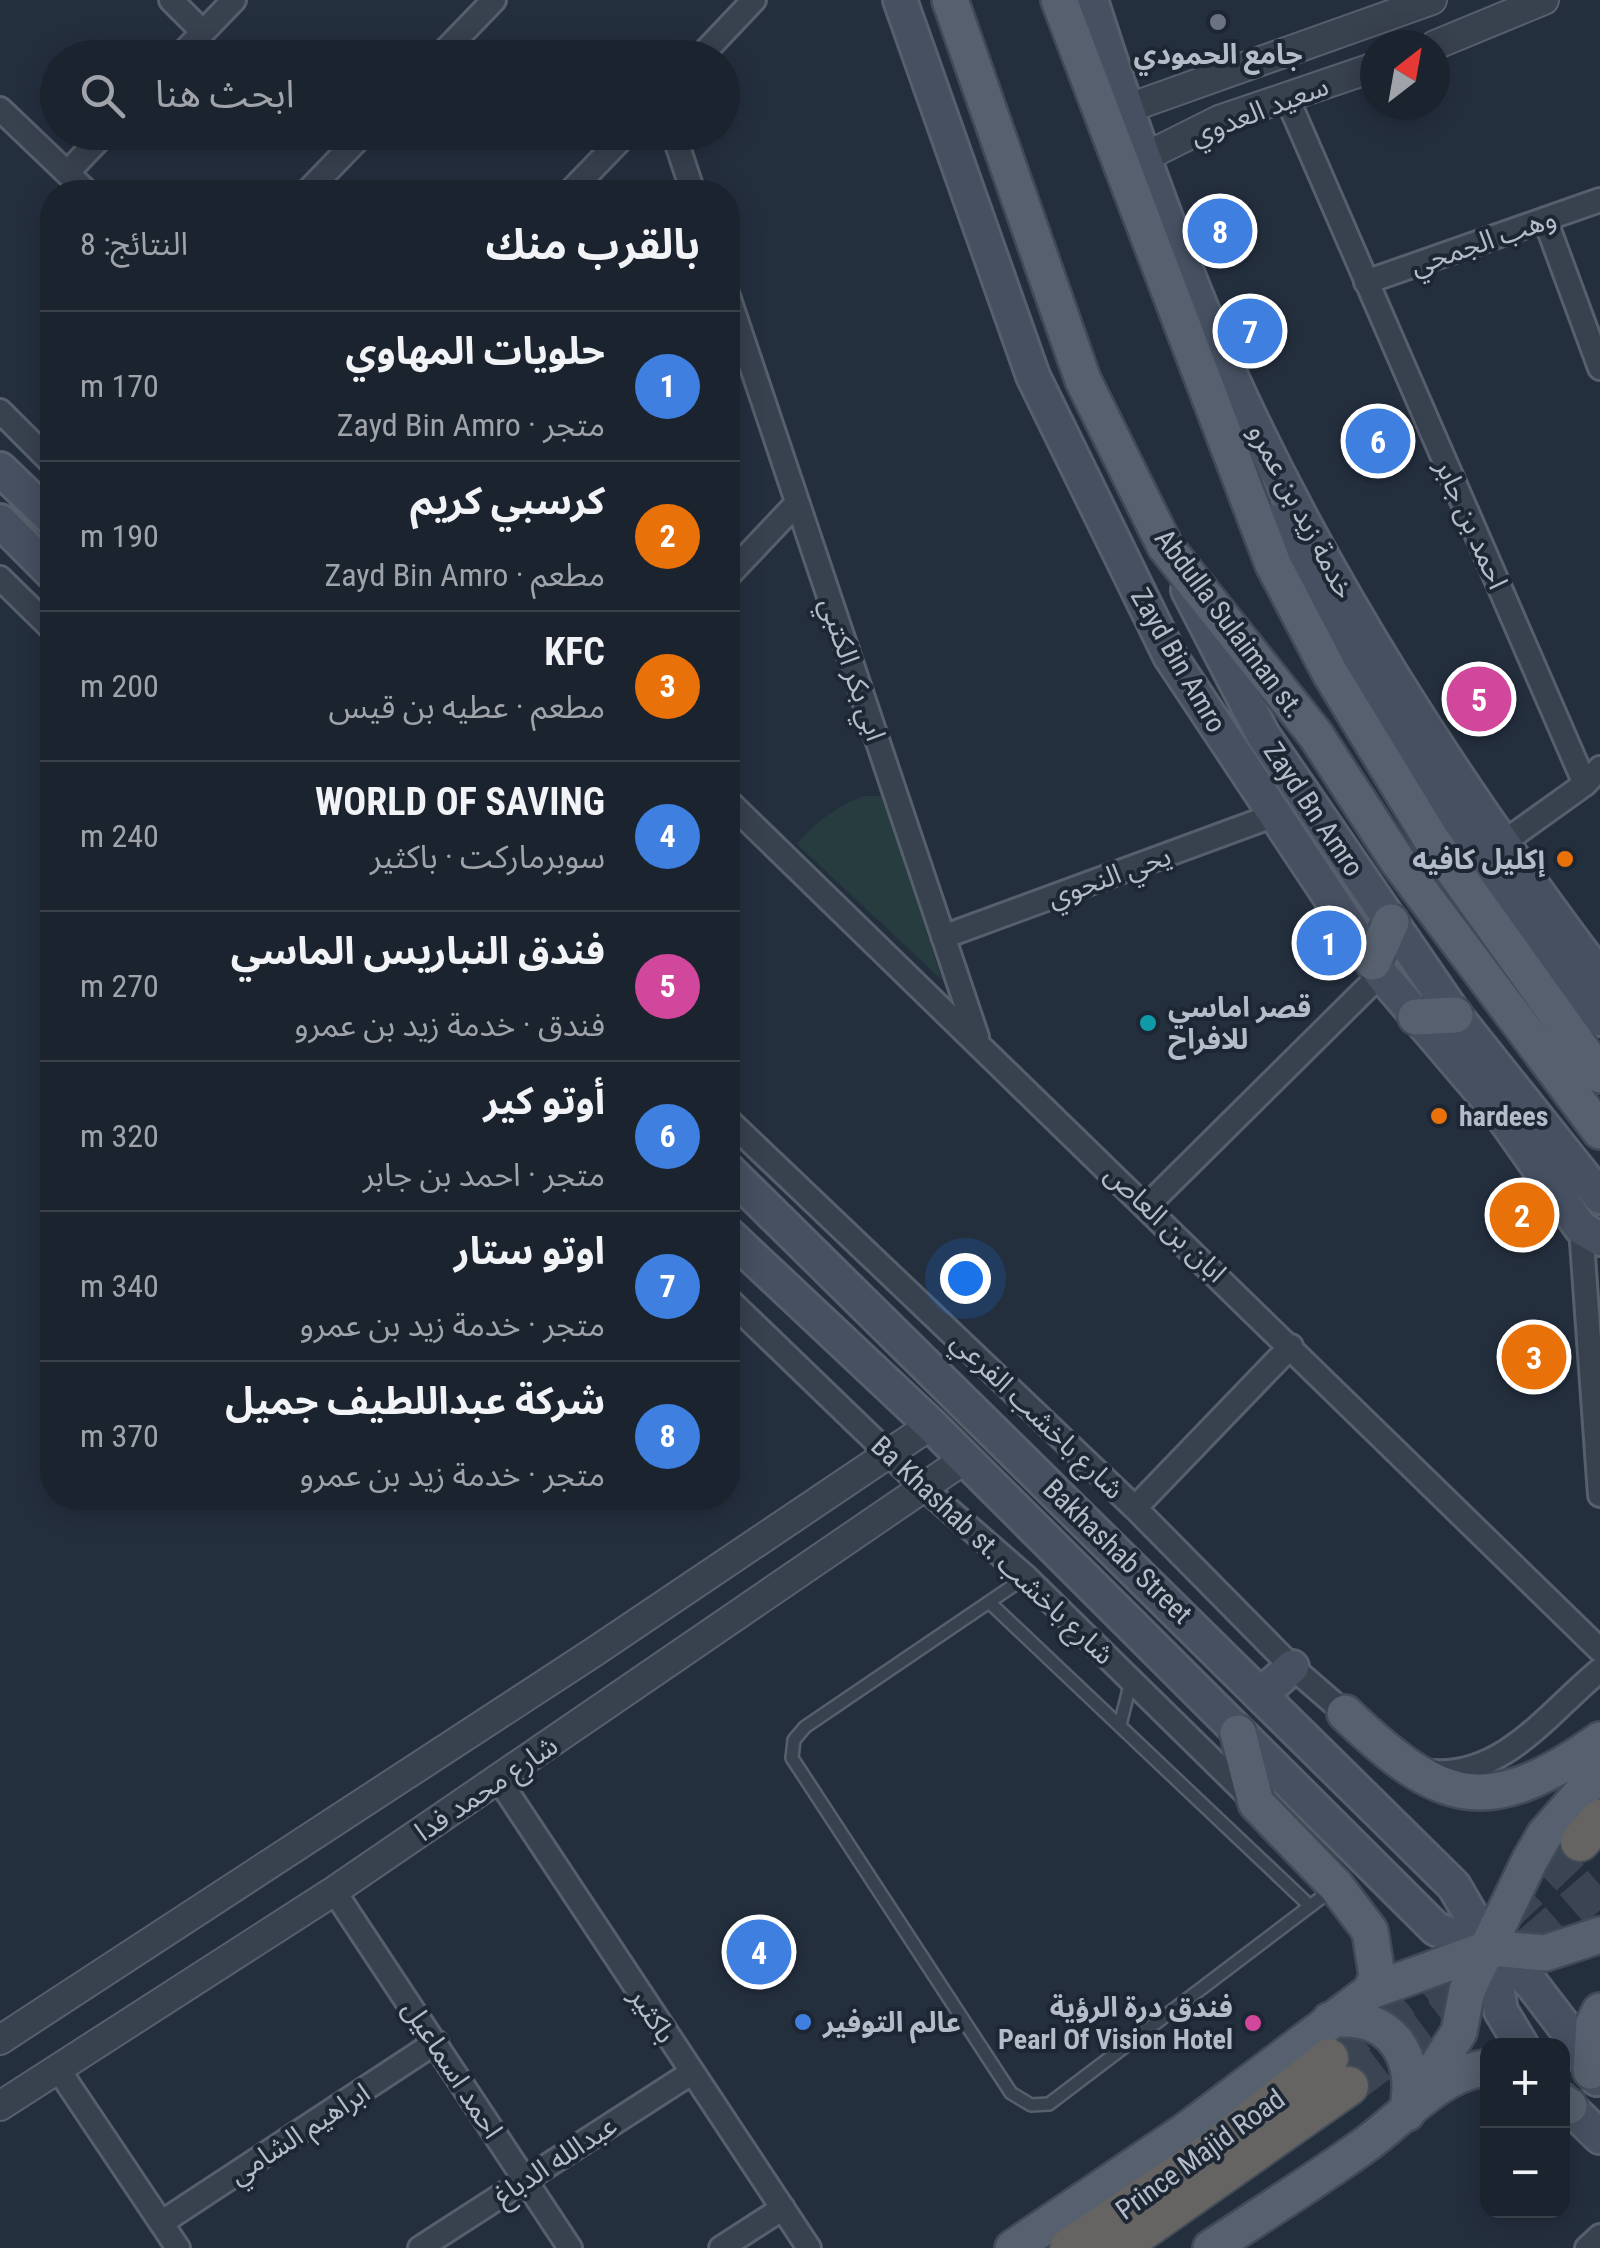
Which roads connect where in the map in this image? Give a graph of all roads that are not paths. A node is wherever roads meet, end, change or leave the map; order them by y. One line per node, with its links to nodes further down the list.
1 (171, 0): 12 (street)
2 (234, 0): 12 (street)
3 (494, 0): 15 (street)
4 (754, 0): 16 (street)
5 (900, 0): 54 (main road, Zayd Bin Amro)
6 (950, 0): 47 (main road, Abdulla Sulaiman st.)
7 (1059, 0): 41 (main road, Abdulla Sulaiman st.)
8 (1091, 0): 20 (main road, خدمة زيد بن عمرو)
9 (1432, 0): 11 (street, سعيد العدوي)
10 (1544, 0): 13 (street)
11 (1377, 10): 20 (street, سعيد العدوي)
12 (203, 32): 14 (street)
13 (1450, 39)
14 (195, 40)
15 (455, 40)
16 (716, 40)
17 (1360, 73): 18 (street, سعيد العدوي)
18 (1287, 98): 27 (street, سعيد العدوي); 35 (street, احمد بن جابر)
19 (0, 109): 21 (street)
20 (1126, 110): 27 (main road, خدمة زيد بن عمرو)
21 (40, 148)
22 (42, 150): 28 (street)
23 (89, 150): 28 (street)
24 (347, 150): 30 (street)
25 (611, 150): 31 (street)
26 (679, 150): 32 (street)
27 (1144, 158): 55 (main road, خدمة زيد بن عمرو)
28 (67, 174): 29 (street)
29 (74, 180)
30 (318, 180)
31 (582, 180)
32 (689, 180)
33 (1600, 200): 34 (street, وهب الجمحي)
34 (1544, 220): 35 (street, وهب الجمحي); 36 (street)
35 (1366, 282): 52 (street, احمد بن جابر)
36 (1578, 310): 37 (street); 39 (street)
37 (1600, 325)
38 (740, 334): 44 (street, ابي بكر الكتبي)
39 (1600, 368)
40 (4, 420): 42 (street)
41 (1225, 444): 62 (main road); 64 (main road, Abdulla Sulaiman st.)
42 (40, 452)
43 (0, 469): 45 (main road)
44 (797, 503): 49 (street); 57 (street, ابي بكر الكتبي)
45 (40, 507)
46 (0, 521): 48 (main road)
47 (1165, 546): 56 (main road, Zayd Bn Amro); 66 (main road, Abdulla Sulaiman st.)
48 (40, 561)
49 (740, 563)
50 (0, 578): 51 (street)
51 (40, 618)
52 (1592, 776): 55 (street)
53 (740, 813): 63 (street, ابان بن العاص)
54 (1275, 815): 57 (street, يحي النحوي); 58 (main road, Zayd Bin Amro)
55 (1500, 846): 59 (main road, خدمة زيد بن عمرو)
56 (1392, 922): 58 (main road); 60 (main road, Zayd Bn Amro)
57 (943, 936): 63 (street, ابي بكر الكتبي)
58 (1377, 968): 61 (main road, Zayd Bin Amro); 69 (street)
59 (1600, 978)
60 (1455, 1015): 61 (main road); 68 (main road, Zayd Bn Amro)
61 (1416, 1018): 70 (main road, Zayd Bin Amro)
62 (1600, 1020)
63 (979, 1043): 69 (street, ابان بن العاص)
64 (1600, 1076)
65 (740, 1131): 79 (street, شارع باخشب الفرعي)
66 (1600, 1131)
67 (740, 1182): 86 (main road, Bakhashab Street)
68 (1600, 1197)
69 (1148, 1206): 73 (street, ابان بن العاص)
70 (1591, 1233): 78 (street)
71 (740, 1245): 74 (main road, Bakhashab Street)
72 (740, 1310): 75 (street, Ba Khashab st. شارع باخشب)
73 (1291, 1346): 79 (street); 82 (street, ابان بن العاص)
74 (931, 1425): 75 (street, شارع محمد فدا); 76 (main road, Bakhashab Street)
75 (890, 1454): 77 (street, Ba Khashab st. شارع باخشب); 104 (street, شارع محمد فدا)
76 (966, 1459): 77 (street, شارع محمد فدا); 89 (main road, Bakhashab Street)
77 (926, 1489): 80 (street, Ba Khashab st. شارع باخشب); 93 (street, شارع محمد فدا)
78 (1600, 1496)
79 (1135, 1508): 83 (street, شارع باخشب الفرعي)
80 (1026, 1576): 81 (lane); 85 (street, Ba Khashab st. شارع باخشب)
81 (989, 1602): 88 (lane); 97 (lane)
82 (1600, 1650)
83 (1292, 1667): 86 (main road); 87 (street, شارع باخشب الفرعي)
84 (1600, 1670): 91 (street)
85 (1131, 1681): 88 (lane); 94 (street, Ba Khashab st. شارع باخشب)
86 (1263, 1693): 99 (main road, Bakhashab Street)
87 (1345, 1713): 91 (main road)
88 (1120, 1725): 95 (lane)
89 (1238, 1733): 94 (main road); 99 (main road, Bakhashab Street)
90 (1600, 1740): 91 (main road)
91 (1401, 1763)
92 (1600, 1772): 99 (main road)
93 (499, 1780): 96 (street, شارع محمد فدا); 108 (street, باكثير)
94 (1263, 1811): 95 (lane); 97 (main road)
95 (1244, 1842): 97 (lane)
96 (334, 1891): 105 (street, احمد اسماعيل); 107 (street, شارع محمد فدا)
97 (1323, 1896): 100 (main road)
98 (1600, 1934): 99 (main road)
99 (1490, 1948): 100 (main road); 103 (main road, Bakhashab Street); 109 (main road, Bakhashab Street); 112 (main road)
100 (1372, 1991): 102 (main road)
101 (1600, 2011): 109 (main road)
102 (1330, 2020): 112 (main road); 123 (main road)
103 (1517, 2038)
104 (0, 2040)
105 (436, 2042): 114 (street, احمد اسماعيل); 116 (street, ابراهيم الشامي)
106 (1480, 2068): 112 (main road)
107 (58, 2069): 110 (street, شارع محمد فدا); 116 (street)
108 (691, 2072): 114 (street, عبدالله الدباغ); 115 (street, باكثير)
109 (1596, 2077)
110 (0, 2106)
111 (1570, 2108): 113 (main road)
112 (1407, 2112): 126 (main road)
113 (1600, 2137)
114 (524, 2179): 119 (street, عبدالله الدباغ); 120 (street, احمد اسماعيل)
115 (783, 2208): 121 (street); 122 (street, باكثير)
116 (162, 2223): 118 (street)
117 (1600, 2236): 127 (street)
118 (178, 2248)
119 (420, 2248)
120 (570, 2248)
121 (721, 2248)
122 (809, 2248)
123 (1013, 2248)
124 (1070, 2248): 125 (highway, Prince Majid Road)
125 (1118, 2248)
126 (1211, 2248)
127 (1587, 2248)

